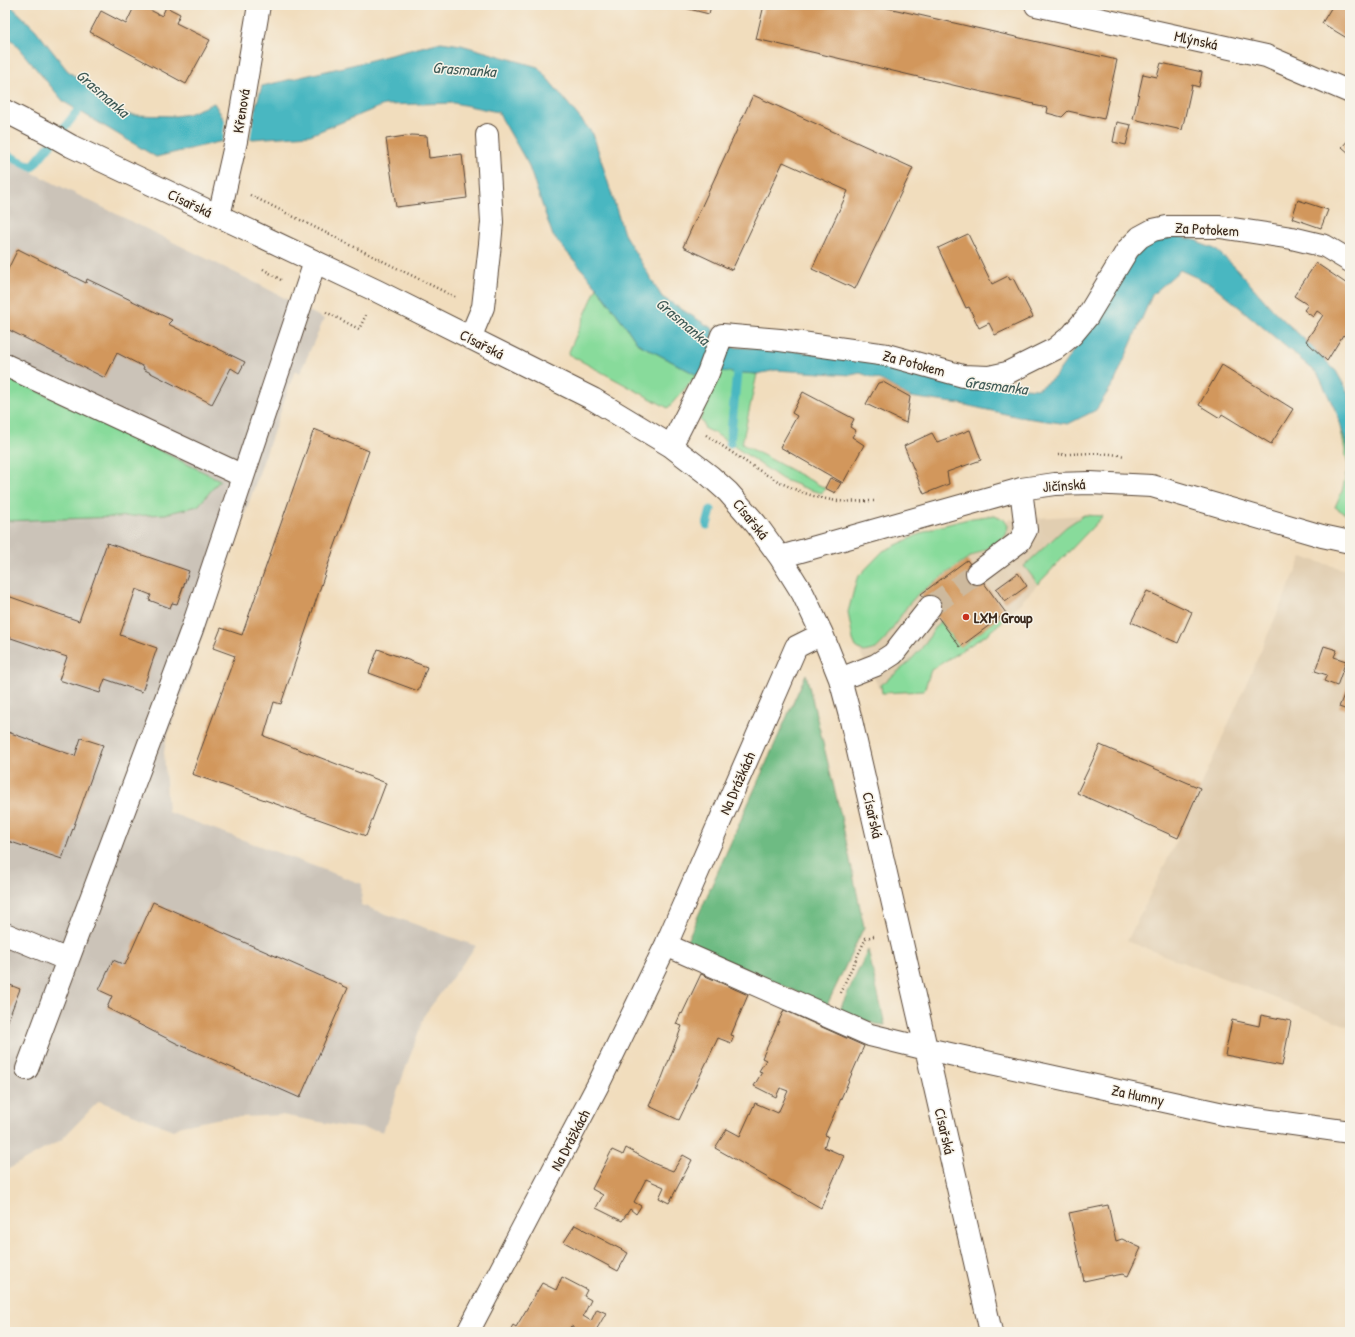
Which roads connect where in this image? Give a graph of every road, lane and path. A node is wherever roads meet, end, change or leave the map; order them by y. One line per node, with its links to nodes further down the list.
1 (259, 5): 6 (street, Křenová)
2 (1036, 5): 3 (street, Mlýnská)
3 (1350, 92)
4 (5, 112): 7 (street, Císařská)
5 (487, 134): 10 (street)
6 (226, 183): 7 (street, Křenová); 10 (path)
7 (219, 216): 9 (street, Císařská)
8 (1350, 261): 13 (street, Za Potokem)
9 (316, 262): 11 (street, Císařská); 17 (street)
10 (481, 311): 11 (street)
11 (470, 338): 14 (street, Císařská)
12 (5, 365): 17 (street)
13 (683, 422): 14 (street, Za Potokem); 19 (path)
14 (671, 446): 21 (street, Císařská)
15 (1051, 456): 16 (path)
16 (1131, 458)
17 (243, 476): 29 (street)
18 (1021, 490): 20 (street, Jičínská); 21 (street, Jičínská); 22 (street)
19 (879, 501)
20 (1350, 542)
21 (780, 557): 24 (street, Císařská)
22 (976, 573)
23 (930, 607): 25 (street)
24 (822, 634): 25 (street, Císařská); 28 (street, Na Drážkách)
25 (840, 679): 26 (street, Císařská)
26 (900, 932): 30 (path); 31 (street, Císařská)
27 (5, 934): 29 (street)
28 (666, 945): 30 (street); 34 (street, Na Drážkách)
29 (68, 960): 32 (street)
30 (829, 1017): 31 (street)
31 (927, 1049): 33 (street, Za Humny); 35 (street, Císařská)
32 (27, 1069)
33 (1350, 1132)
34 (468, 1332)
35 (991, 1332)

